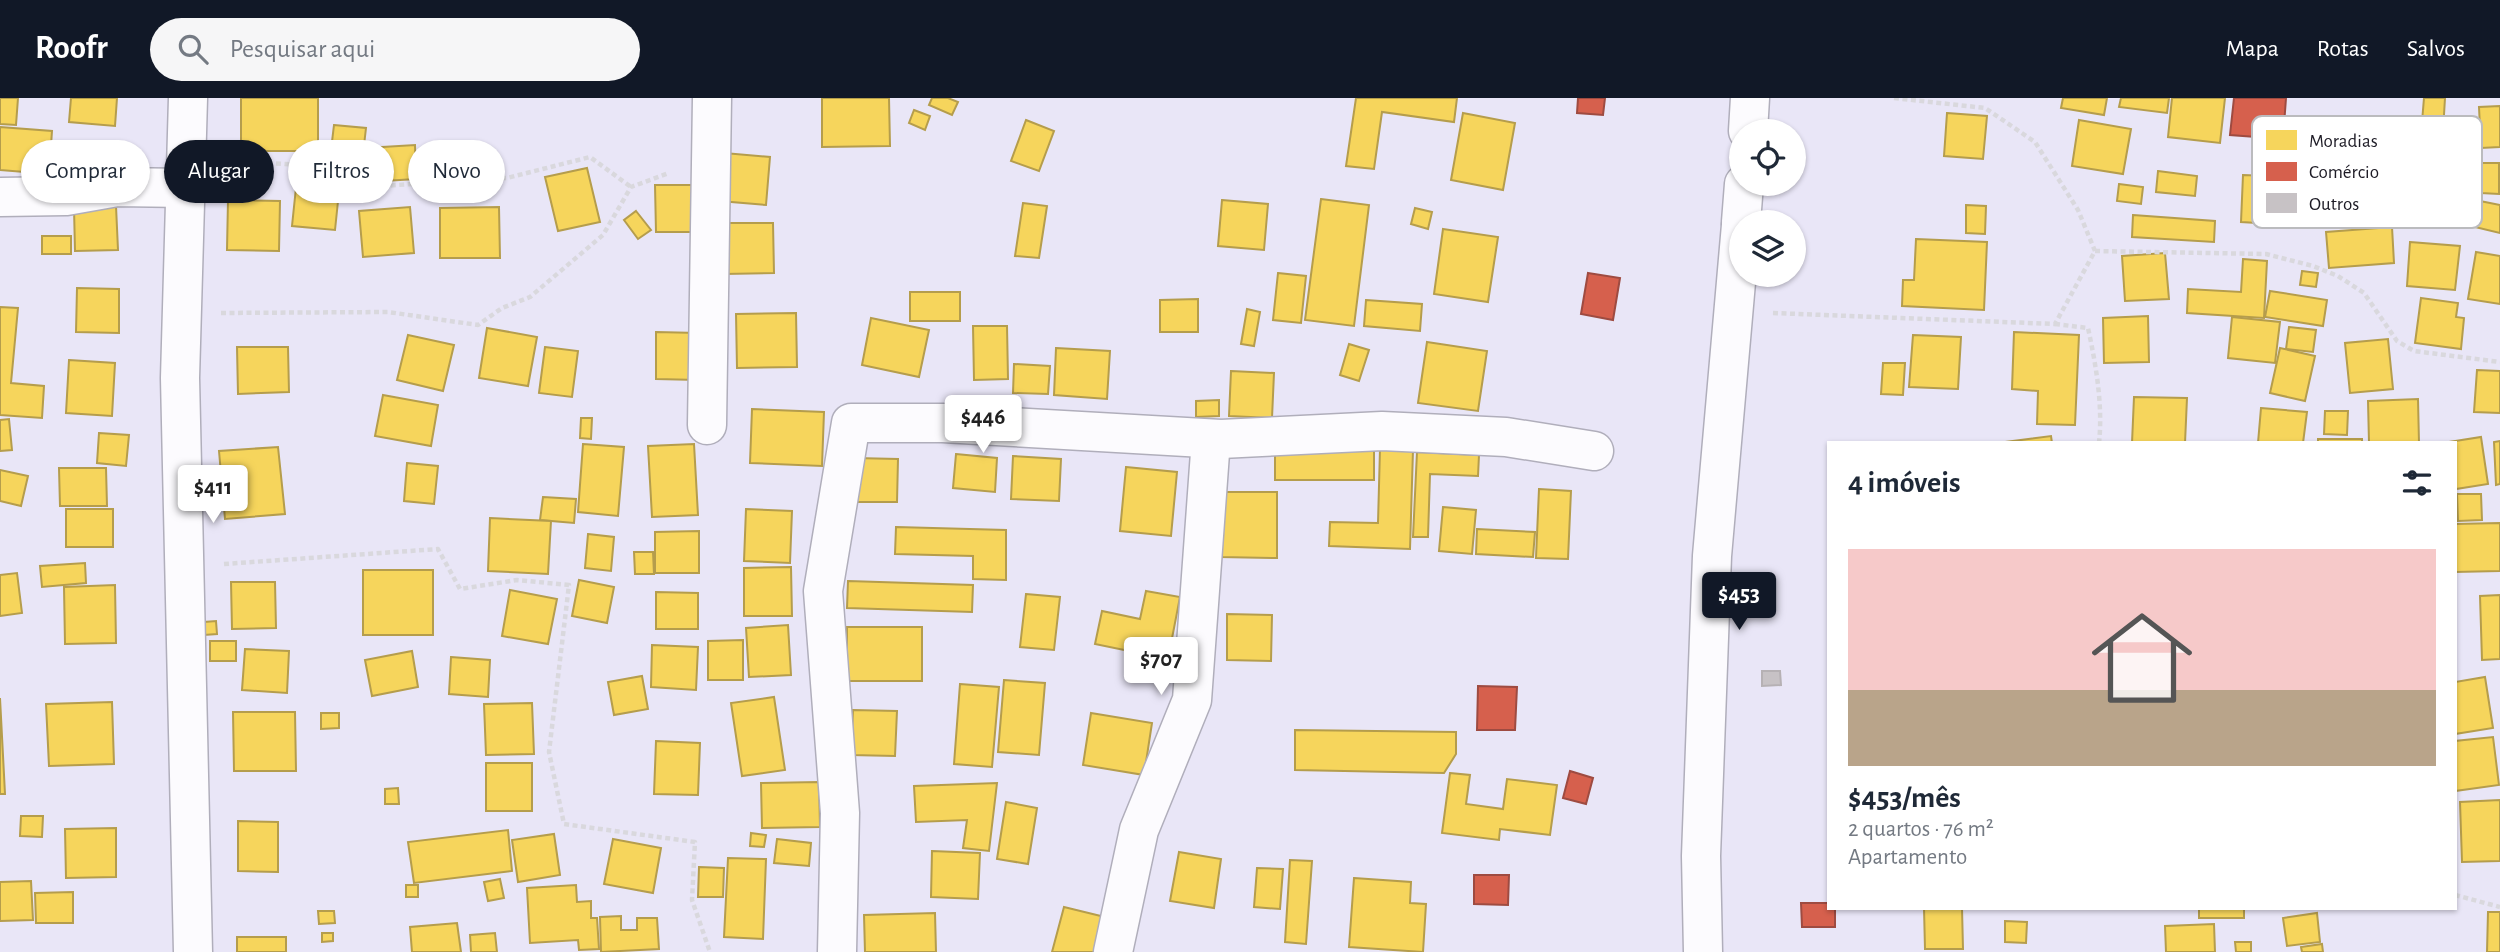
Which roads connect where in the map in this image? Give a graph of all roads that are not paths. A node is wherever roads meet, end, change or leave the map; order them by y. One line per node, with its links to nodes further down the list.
1 (188, 98): 5 (street)
2 (712, 98): 10 (street)
3 (1750, 98): 4 (street)
4 (1749, 119)
5 (187, 140)
6 (164, 178): 7 (street)
7 (0, 197)
8 (185, 203): 13 (street)
9 (1737, 287): 16 (street)
10 (706, 425)
11 (1211, 439): 12 (street); 14 (street); 15 (street)
12 (1594, 451)
13 (193, 952)
14 (837, 952)
15 (1113, 952)
16 (1703, 952)

